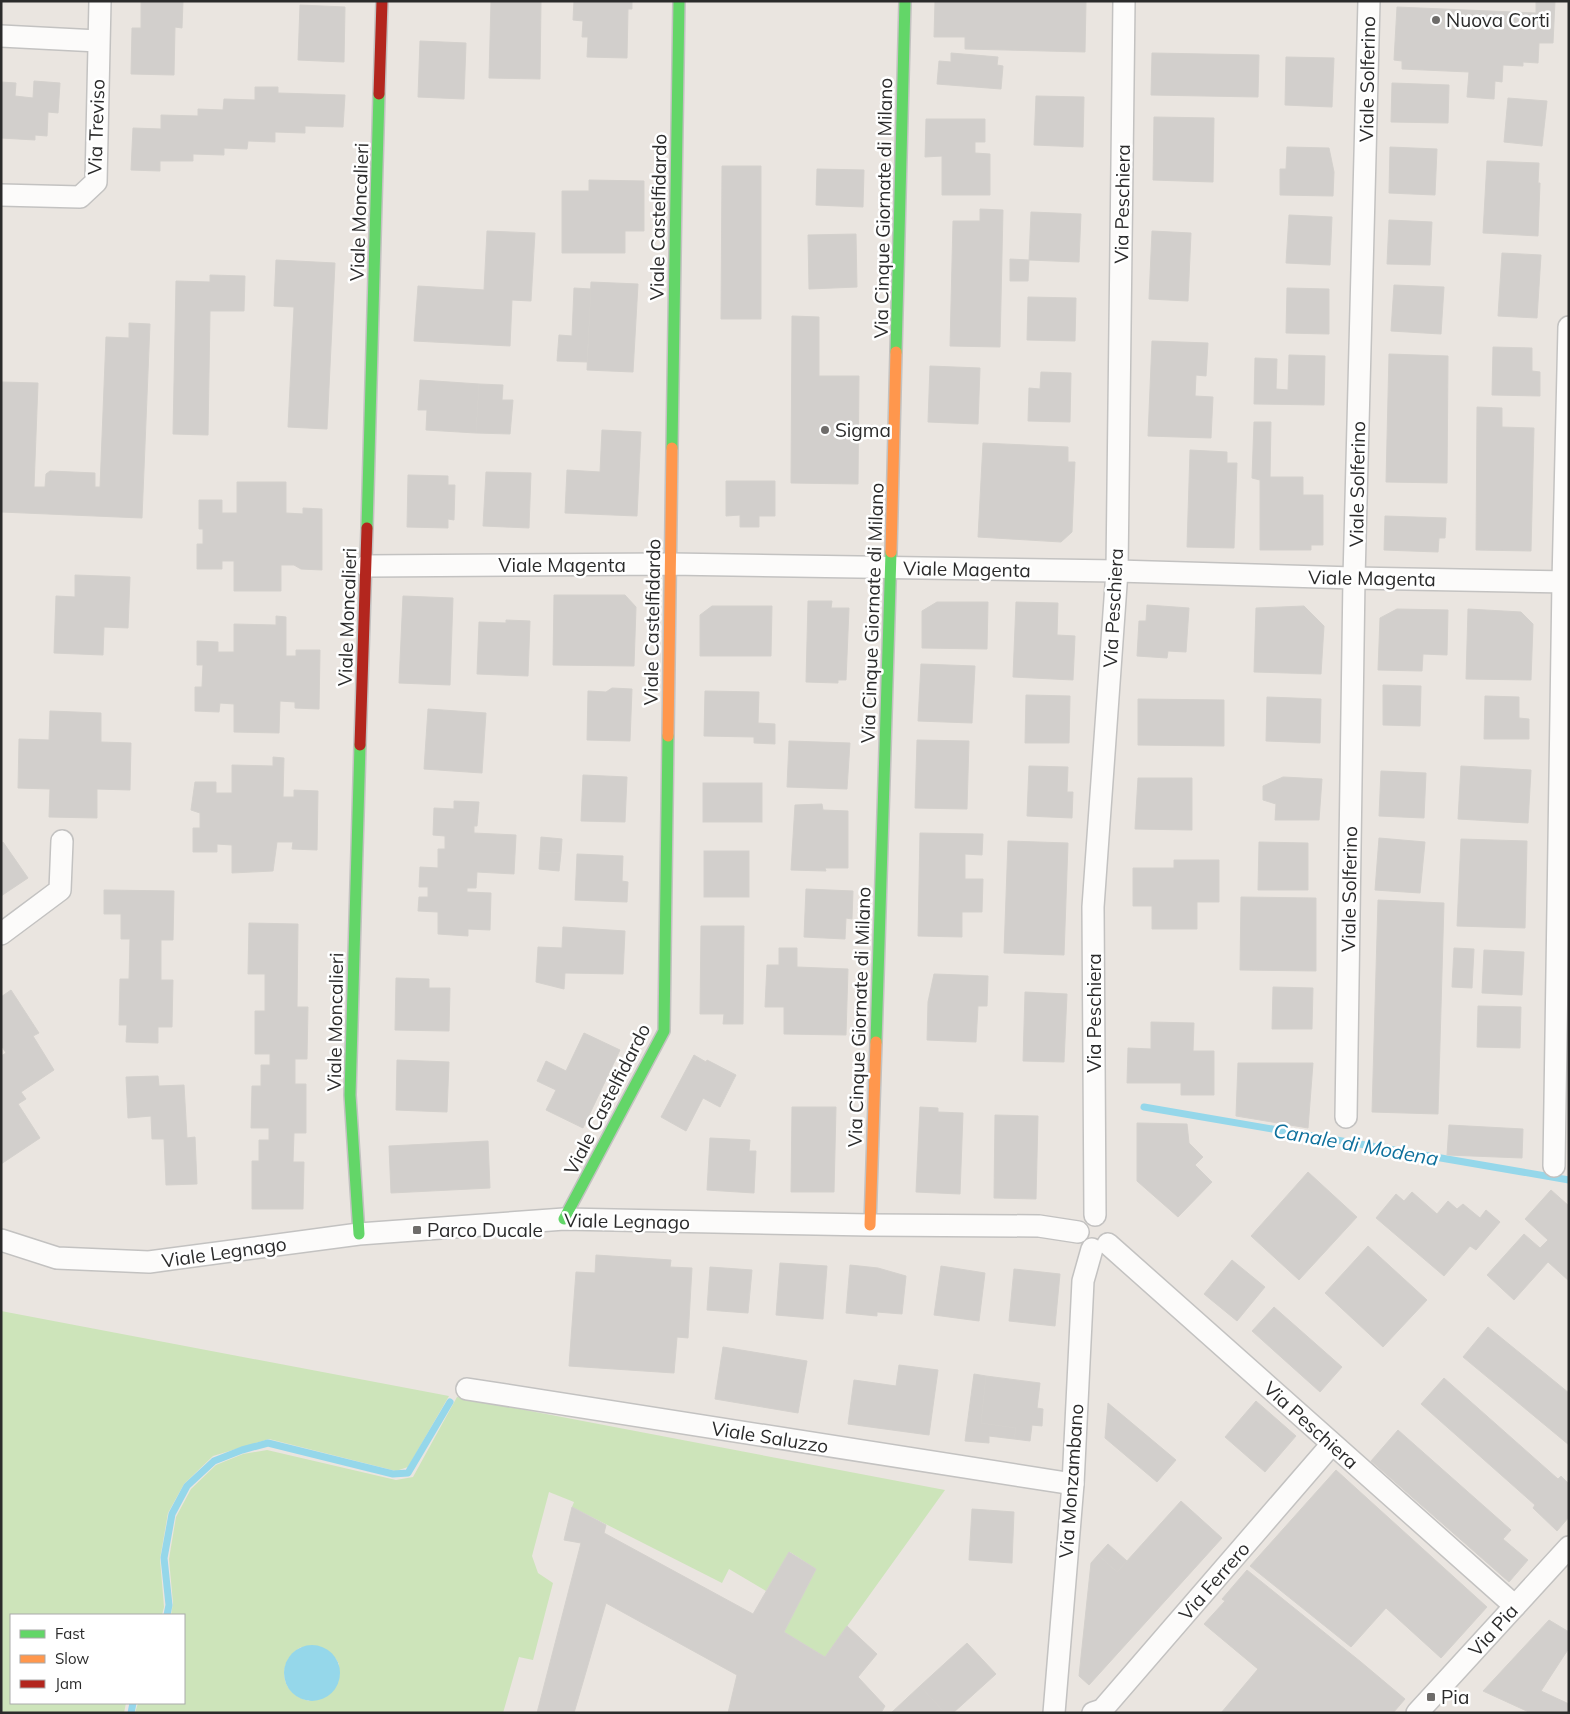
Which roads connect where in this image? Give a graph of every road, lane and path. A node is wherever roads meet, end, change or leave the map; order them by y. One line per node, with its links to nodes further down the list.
1 (100, 1): 8 (street, Via Treviso)
2 (382, 1): 12 (street, Viale Moncalieri)
3 (679, 1): 11 (street, Viale Castelfidardo)
4 (905, 1): 13 (street, Via Cinque Giornate di Milano)
5 (1124, 1): 14 (street, Via Peschiera)
6 (1369, 1): 15 (street, Viale Solferino)
7 (1, 36): 8 (street)
8 (98, 41): 9 (street, Via Treviso)
9 (1, 195)
10 (1569, 328): 16 (street)
11 (670, 564): 12 (street, Viale Magenta); 13 (street, Viale Magenta); 22 (street, Viale Castelfidardo)
12 (366, 566): 25 (street, Viale Moncalieri)
13 (891, 568): 14 (street, Viale Magenta); 23 (street, Via Cinque Giornate di Milano)
14 (1117, 571): 15 (street, Viale Magenta); 21 (street, Via Peschiera)
15 (1354, 578): 16 (street, Viale Magenta); 19 (street, Viale Solferino)
16 (1566, 582): 20 (street)
17 (62, 841): 18 (street)
18 (1, 934)
19 (1346, 1116)
20 (1554, 1166)
21 (1095, 1215): 24 (street); 27 (street)
22 (564, 1219): 23 (street, Viale Legnago); 25 (street, Viale Legnago)
23 (870, 1225): 24 (street, Viale Legnago)
24 (1078, 1232): 27 (street, Via Peschiera)
25 (359, 1234): 26 (street, Viale Legnago)
26 (1, 1240)
27 (1100, 1247): 29 (street, Via Peschiera); 30 (street, Via Monzambano)
28 (467, 1388): 30 (street, Viale Saluzzo)
29 (1332, 1444): 32 (street, Via Peschiera); 34 (street, Via Ferrero)
30 (1073, 1484): 33 (street, Via Monzambano)
31 (1569, 1547): 32 (street, Via Pia)
32 (1514, 1606): 35 (street, Via Pia)
33 (1054, 1713)
34 (1093, 1713)
35 (1417, 1713)

